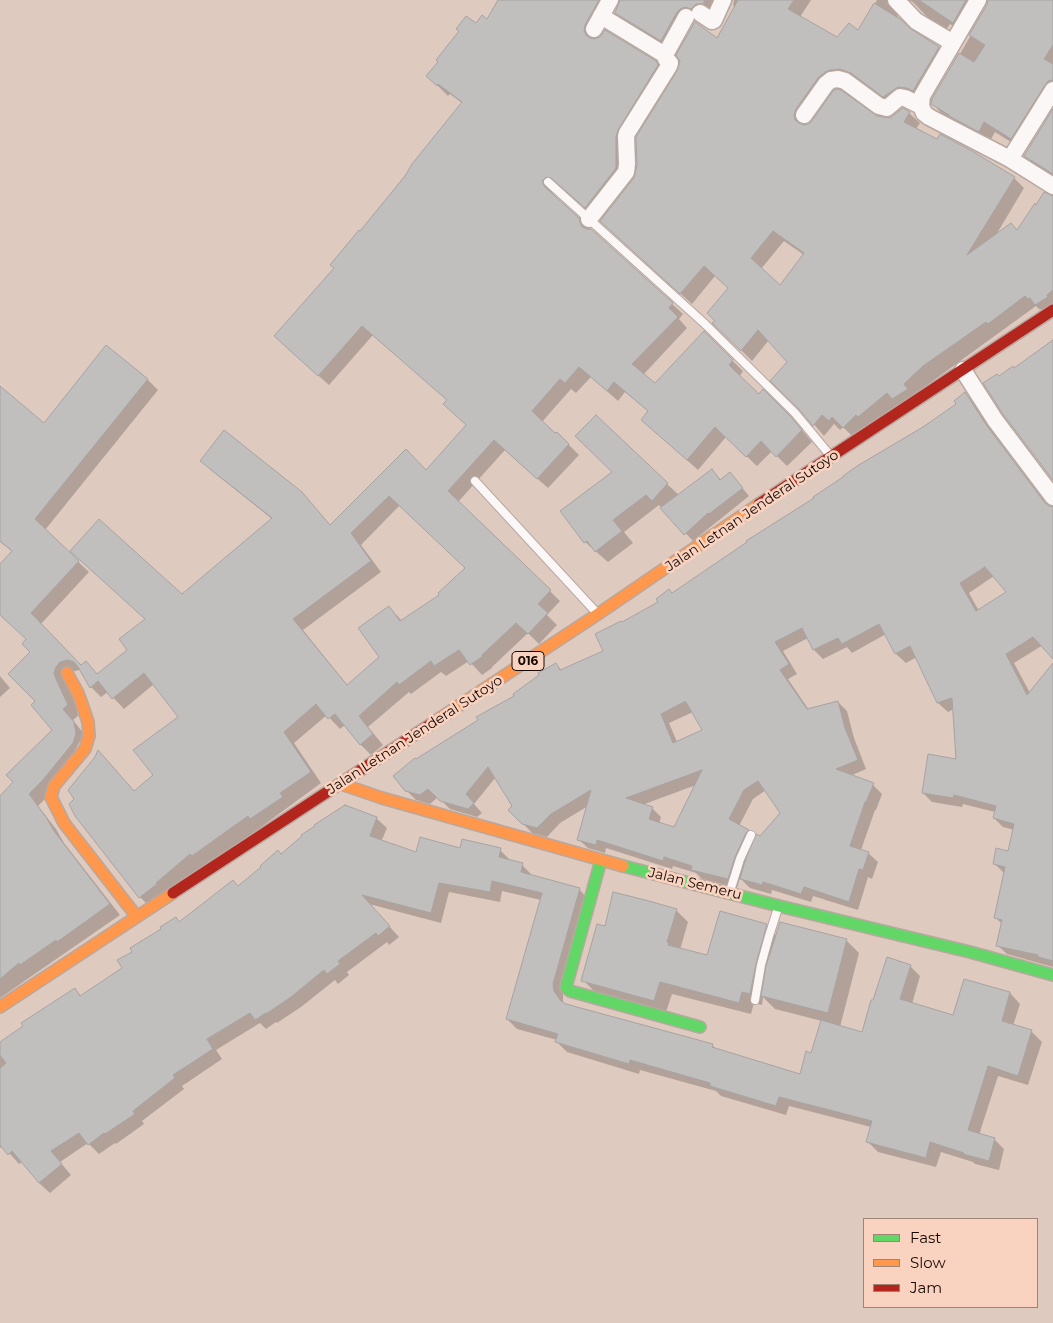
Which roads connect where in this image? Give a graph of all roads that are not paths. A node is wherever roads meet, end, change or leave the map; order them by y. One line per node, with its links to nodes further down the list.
1 (610, 0): 6 (street)
2 (723, 0): 6 (street)
3 (896, 0): 5 (street)
4 (978, 0): 5 (street)
5 (953, 43): 8 (street)
6 (665, 55): 13 (street)
7 (1053, 90): 10 (street)
8 (921, 106): 9 (street); 10 (street)
9 (804, 115)
10 (1010, 158): 12 (street)
11 (548, 182): 13 (lane)
12 (1053, 186)
13 (589, 219): 16 (lane)
14 (1053, 310): 15 (street, Jalan Letnan Jenderal Sutoyo / 016)
15 (963, 370): 16 (street, Jalan Letnan Jenderal Sutoyo / 016); 18 (street)
16 (832, 457): 19 (street, Jalan Letnan Jenderal Sutoyo / 016)
17 (475, 481): 19 (lane)
18 (1053, 497)
19 (598, 614): 21 (street, Jalan Letnan Jenderal Sutoyo / 016)
20 (68, 673): 26 (street)
21 (341, 784): 23 (street, Jalan Semeru); 26 (street, Jalan Letnan Jenderal Sutoyo / 016)
22 (751, 835): 24 (lane)
23 (601, 860): 24 (street, Jalan Semeru); 30 (street)
24 (729, 893): 25 (street, Jalan Semeru)
25 (779, 906): 27 (street, Jalan Semeru); 28 (lane)
26 (137, 917): 29 (street, Jalan Letnan Jenderal Sutoyo / 016)
27 (1053, 975)
28 (755, 1000)
29 (0, 1007)
30 (700, 1027)

